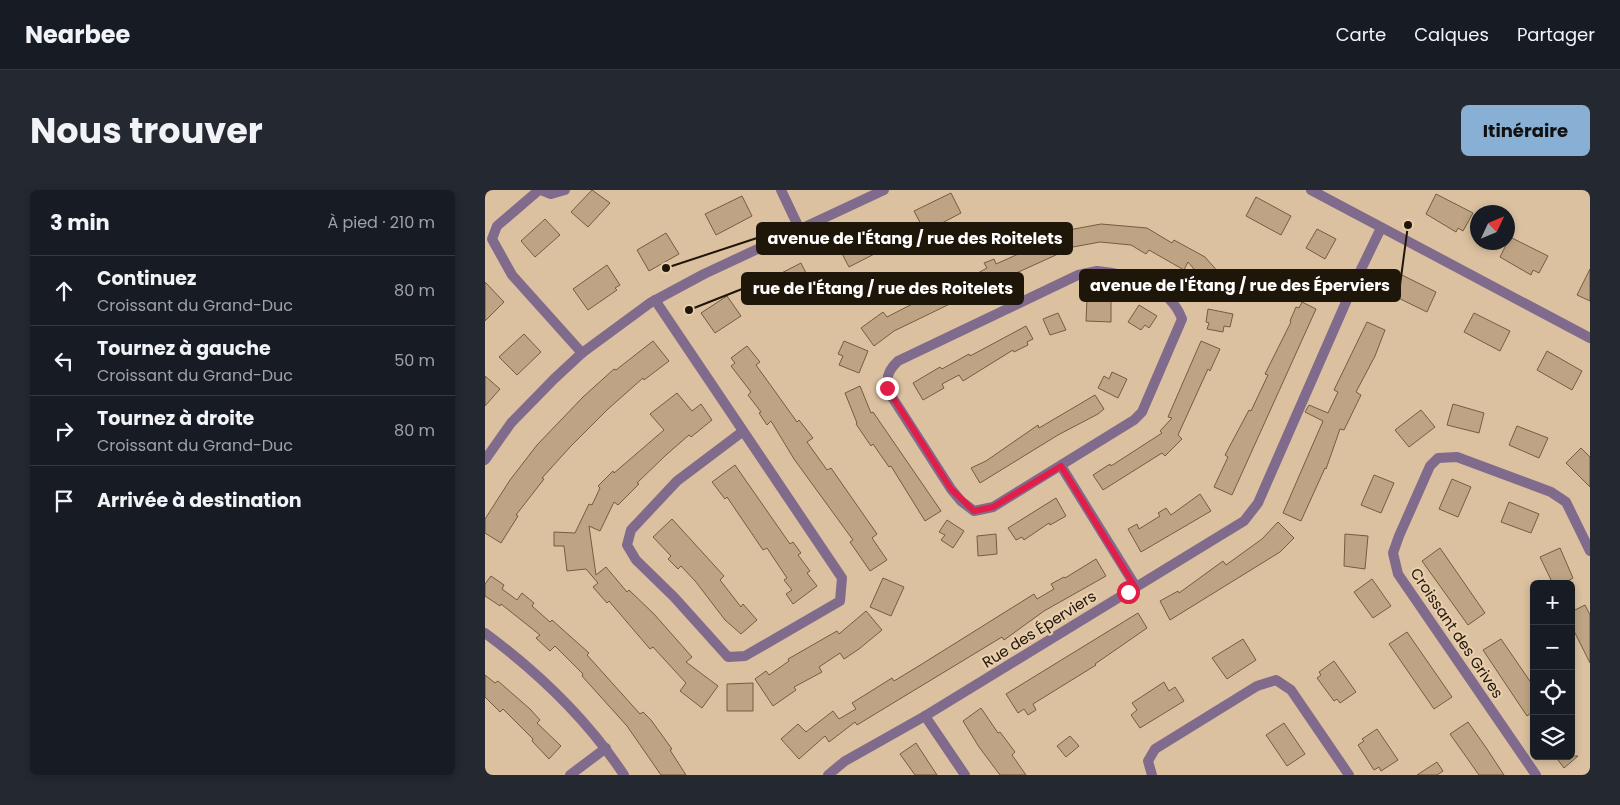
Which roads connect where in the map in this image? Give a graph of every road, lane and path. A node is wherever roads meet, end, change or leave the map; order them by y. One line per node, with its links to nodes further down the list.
1 (540, 190): 2 (street); 10 (street)
2 (565, 190)
3 (781, 190): 7 (street)
4 (884, 190): 7 (street)
5 (1311, 190): 6 (street)
6 (1381, 228): 9 (street); 15 (street, Rue des Éperviers)
7 (800, 230): 8 (street)
8 (655, 300): 10 (street); 11 (street)
9 (1590, 338)
10 (581, 353): 12 (street)
11 (742, 432): 11 (street)
12 (485, 460)
13 (1061, 466): 13 (street); 15 (street)
14 (1590, 551): 25 (street, Croissant des Grives)
15 (1135, 587): 17 (street, Rue des Éperviers)
16 (485, 633): 18 (street)
17 (925, 716): 21 (street, Rue des Éperviers); 22 (street)
18 (606, 748): 19 (street); 20 (street)
19 (570, 775)
20 (624, 775)
21 (828, 775)
22 (965, 775)
23 (1152, 775): 24 (street)
24 (1349, 775)
25 (1536, 775)

